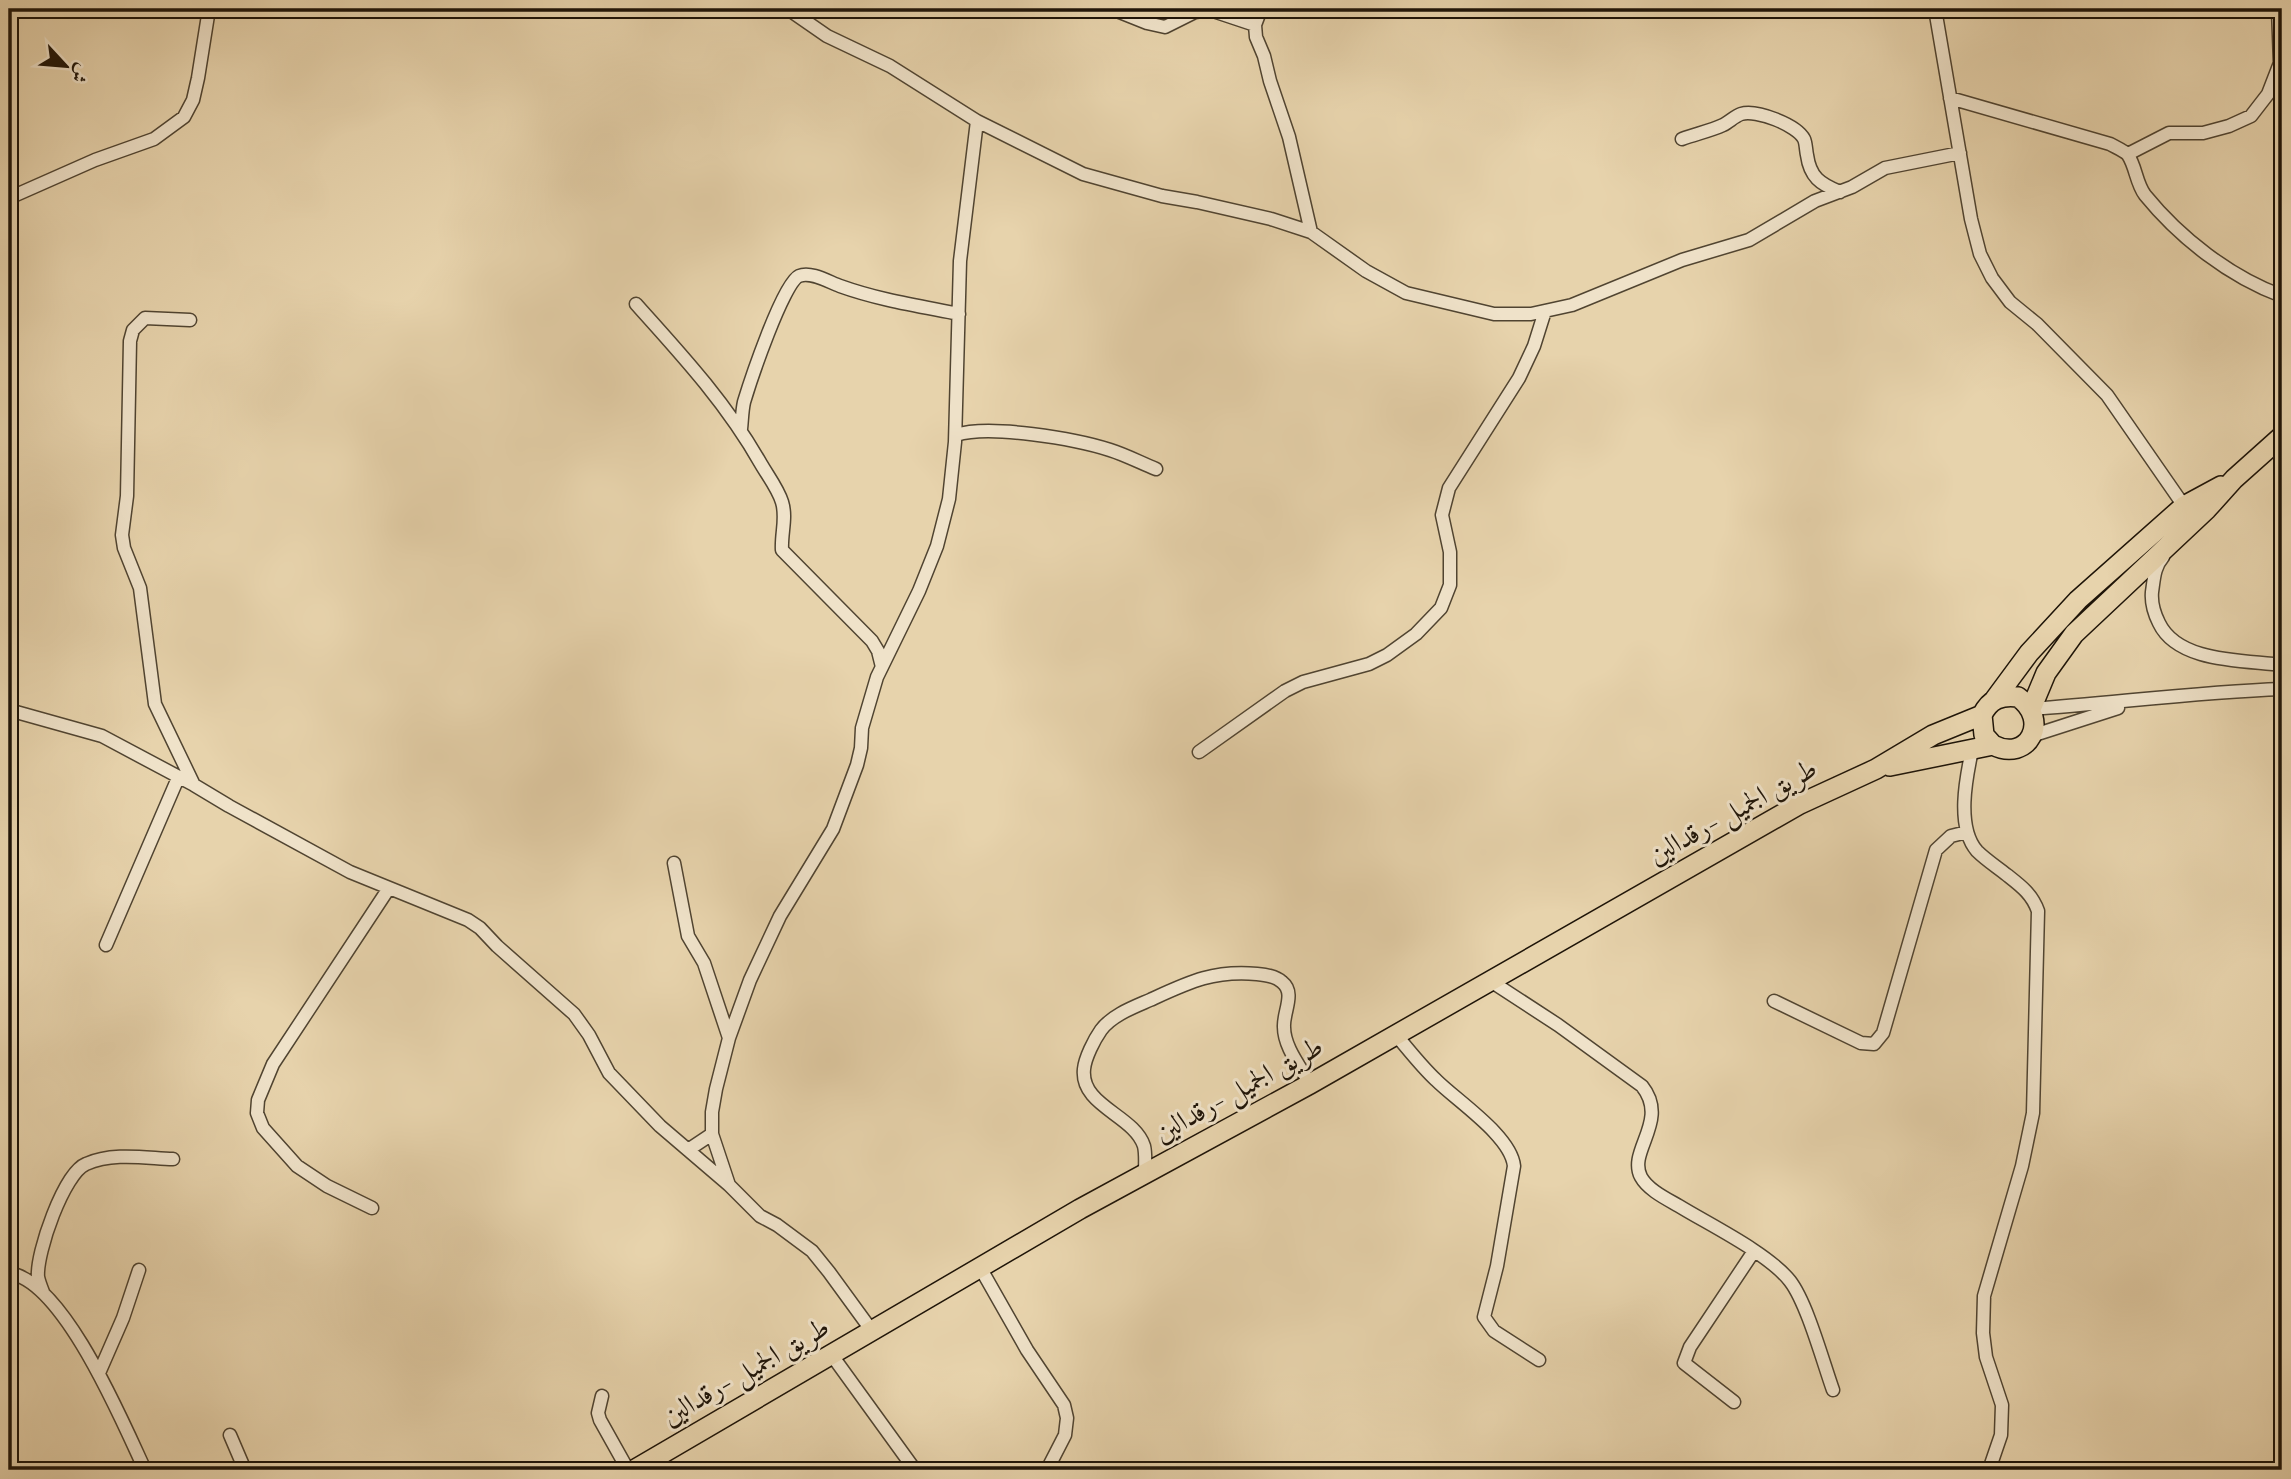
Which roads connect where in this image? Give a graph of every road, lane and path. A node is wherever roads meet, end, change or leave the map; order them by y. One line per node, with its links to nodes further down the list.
1 (209, 9): 14 (street)
2 (788, 9): 9 (street)
3 (1112, 9): 7 (street)
4 (1261, 9): 7 (street)
5 (1935, 9): 8 (street)
6 (2278, 9): 12 (street)
7 (1255, 25): 17 (street)
8 (1950, 99): 11 (street); 12 (street)
9 (977, 121): 17 (street); 21 (street)
10 (1682, 139): 15 (street)
11 (1960, 153): 15 (street); 27 (street)
12 (2128, 154): 18 (street)
13 (9, 185): 14 (street)
14 (22, 191): 16 (street)
15 (1840, 192): 20 (street)
16 (9, 198)
17 (1311, 232): 20 (street)
18 (2282, 296)
19 (636, 304): 23 (street)
20 (1545, 311): 39 (street)
21 (959, 314): 23 (street); 24 (street)
22 (190, 320): 42 (street)
23 (741, 429): 29 (street)
24 (956, 435): 26 (street); 29 (street)
25 (2282, 436): 27 (main road)
26 (1156, 469)
27 (2195, 511): 28 (street); 31 (main road); 33 (main road)
28 (2282, 665)
29 (882, 667): 50 (street)
30 (2282, 689): 32 (street)
31 (1995, 699): 33 (main road); 35 (main road)
32 (2138, 702): 33 (street); 36 (street)
33 (2031, 709): 36 (main road)
34 (9, 710): 41 (street)
35 (1982, 715): 37 (main road); 40 (main road)
36 (2031, 736): 37 (main road)
37 (1993, 745): 38 (main road)
38 (1972, 750): 40 (main road); 43 (street)
39 (1199, 752)
40 (1876, 769): 47 (main road, طريق الجميل -رقدالين)
41 (178, 778): 42 (street); 46 (street)
42 (194, 785): 45 (street)
43 (1967, 832): 48 (street); 77 (street)
44 (674, 863): 50 (street)
45 (389, 888): 53 (street); 57 (street)
46 (106, 945)
47 (1489, 980): 49 (main road, طريق الجميل -رقدالين); 58 (street)
48 (1774, 1001)
49 (1396, 1035): 51 (main road, طريق الجميل -رقدالين); 65 (street)
50 (729, 1038): 52 (street)
51 (1310, 1084): 55 (main road, طريق الجميل -رقدالين); 55 (street)
52 (712, 1134): 53 (street); 56 (street)
53 (688, 1150): 56 (street)
54 (173, 1159): 62 (street)
55 (1145, 1173): 59 (main road, طريق الجميل -رقدالين)
56 (729, 1185): 63 (street)
57 (372, 1208)
58 (1754, 1251): 67 (street); 69 (street)
59 (981, 1269): 63 (main road, طريق الجميل -رقدالين); 76 (street)
60 (139, 1270): 66 (street)
61 (9, 1273): 62 (street)
62 (43, 1293): 66 (street)
63 (872, 1331): 64 (main road, طريق الجميل -رقدالين)
64 (831, 1354): 74 (main road, طريق الجميل -رقدالين); 75 (street)
65 (1539, 1360)
66 (99, 1373): 71 (street)
67 (1833, 1390)
68 (602, 1396): 73 (street)
69 (1734, 1402)
70 (230, 1435): 72 (street)
71 (145, 1470)
72 (245, 1470)
73 (628, 1470)
74 (634, 1470)
75 (915, 1470)
76 (1047, 1470)
77 (1989, 1470)

